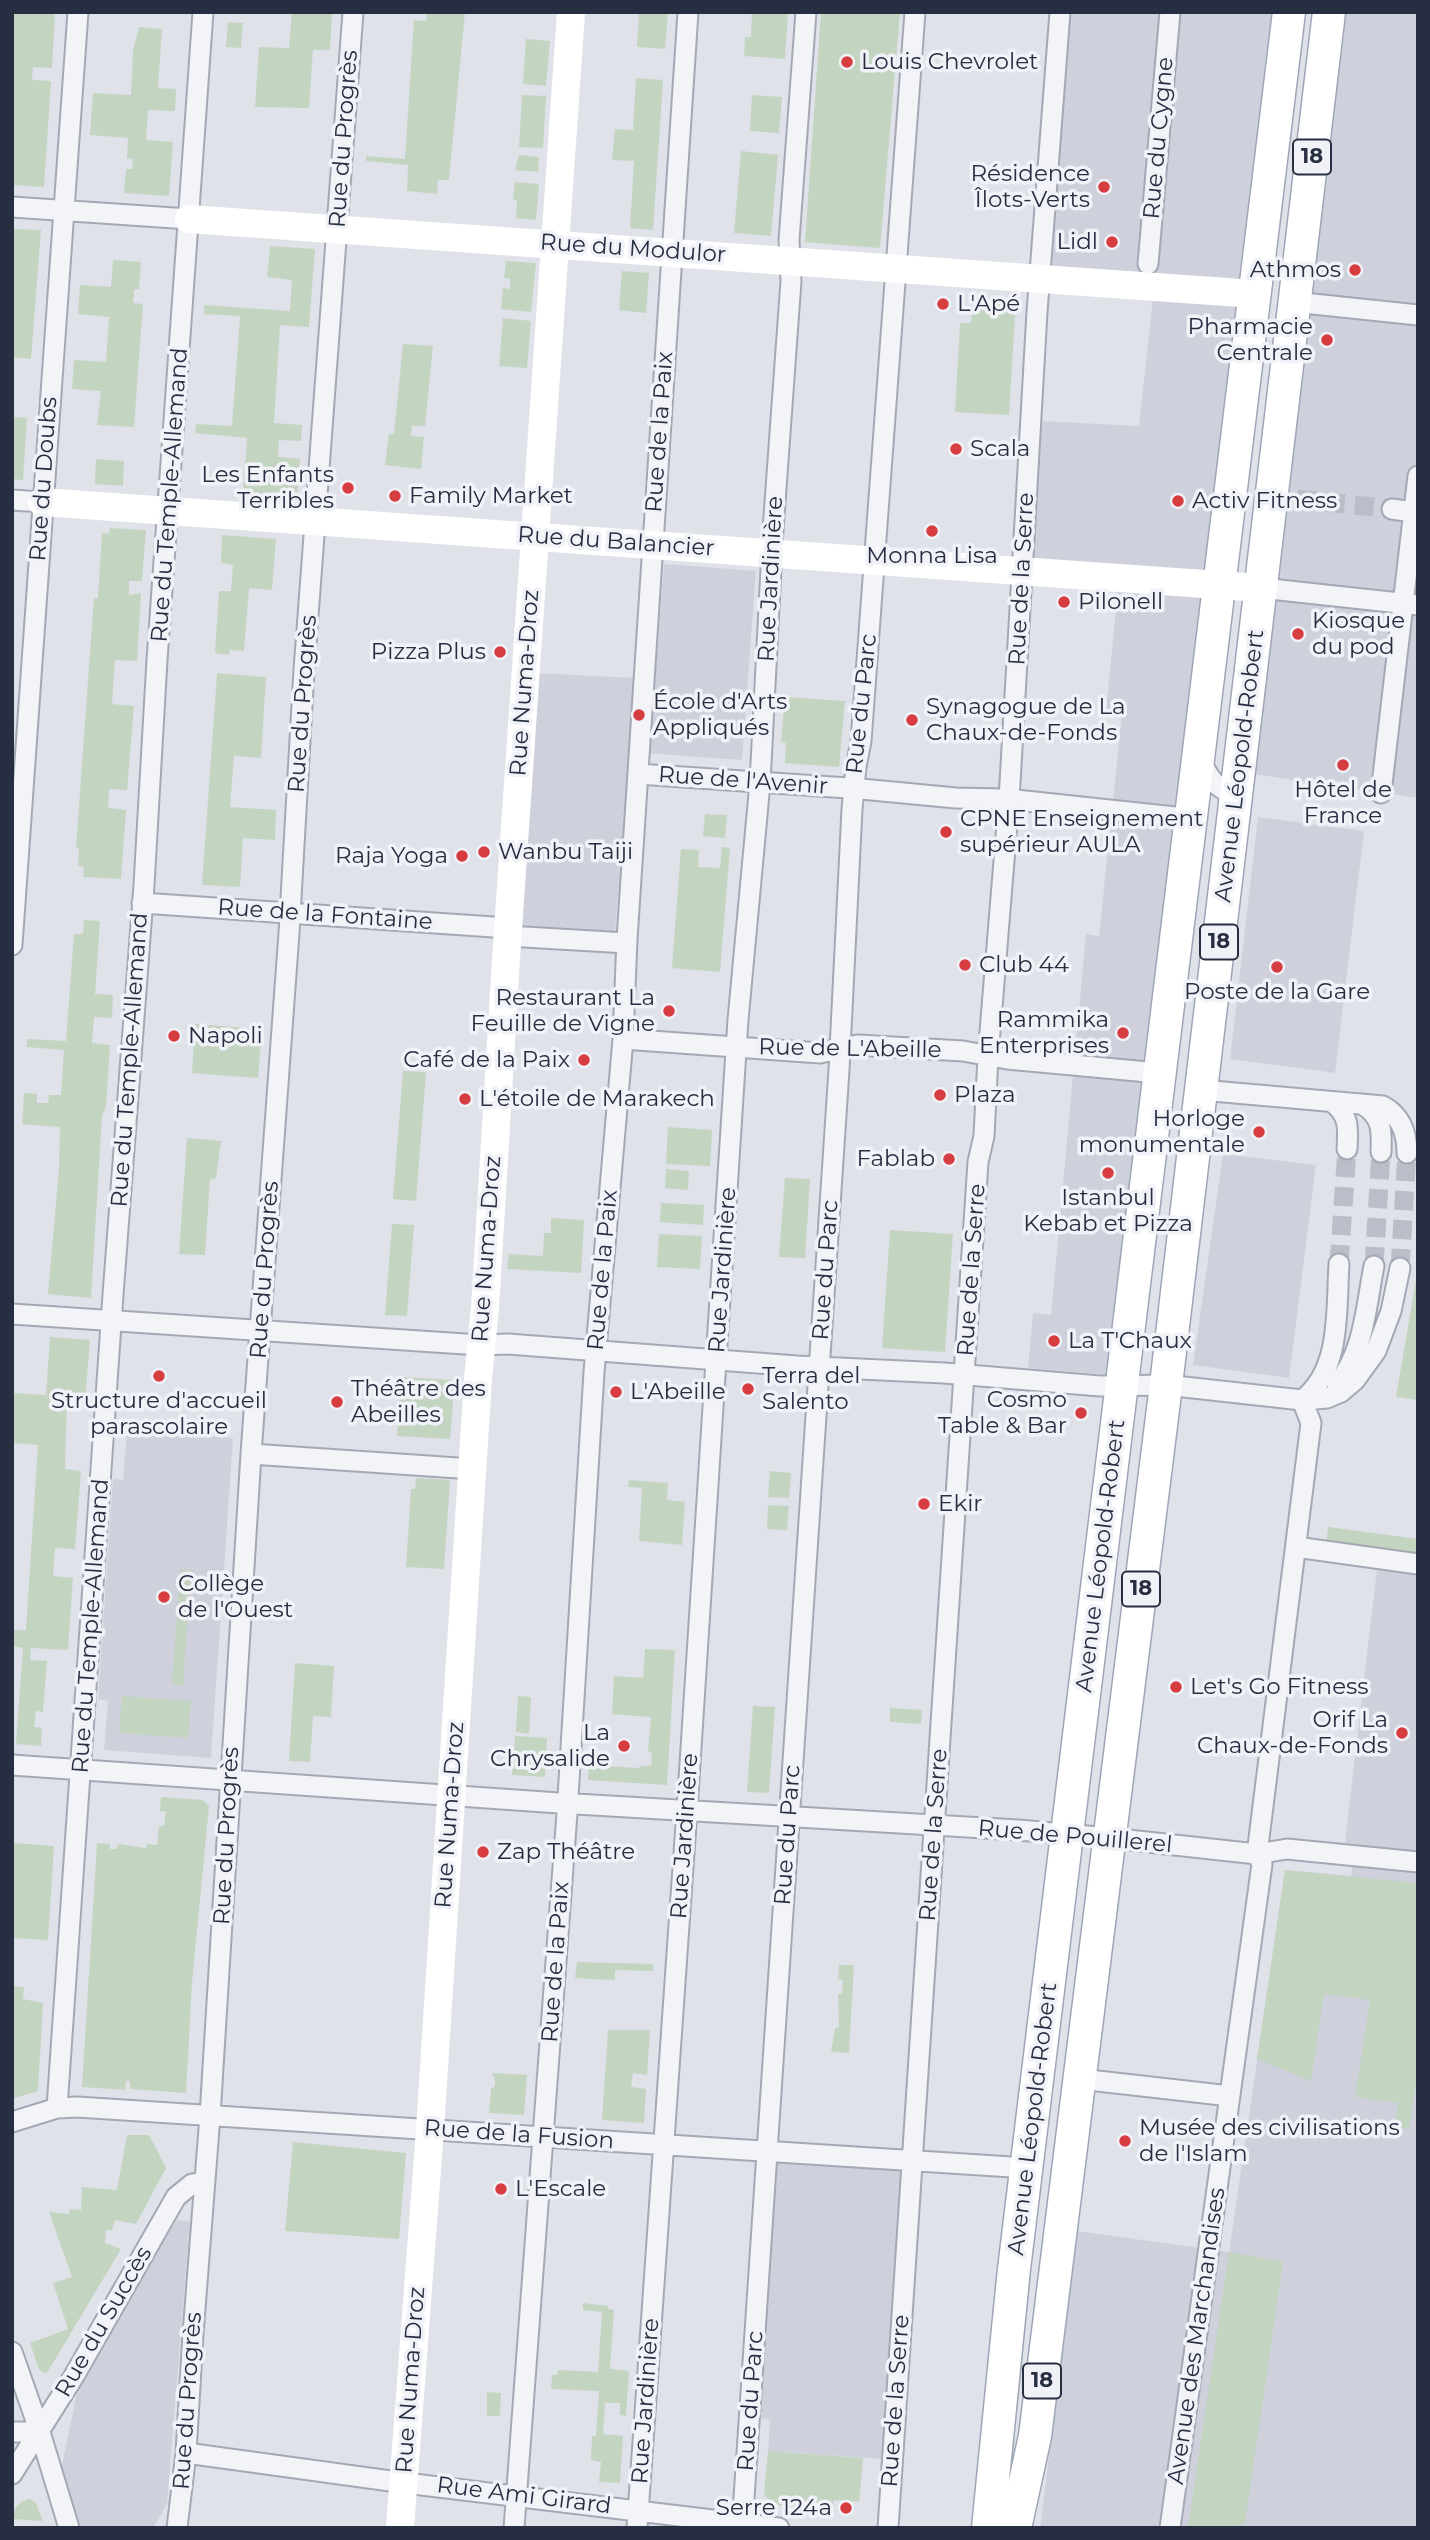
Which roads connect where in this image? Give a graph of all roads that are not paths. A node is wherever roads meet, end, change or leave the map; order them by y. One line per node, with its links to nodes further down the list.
1 (78, 12): 13 (street, Rue du Doubs)
2 (203, 12): 14 (street, Rue du Temple-Allemand)
3 (353, 12): 15 (street, Rue du Progrès)
4 (571, 12): 16 (main road, Rue Numa-Droz)
5 (688, 12): 17 (street, Rue de la Paix)
6 (806, 12): 18 (street, Rue Jardinière)
7 (915, 12): 20 (street, Rue du Parc)
8 (1060, 12): 21 (street, Rue de la Serre)
9 (1170, 12): 19 (street, Rue du Cygne)
10 (1289, 12): 22 (main road, Avenue Léopold-Robert / 18)
11 (1329, 12): 23 (main road, Avenue Léopold-Robert / 18)
12 (12, 206): 13 (street, Rue du Modulor)
13 (64, 210): 14 (street, Rue du Modulor); 27 (street, Rue du Doubs)
14 (189, 219): 15 (main road, Rue du Modulor); 29 (street, Rue du Temple-Allemand)
15 (337, 231): 16 (main road, Rue du Modulor); 31 (street, Rue du Progrès)
16 (555, 244): 17 (main road, Rue du Modulor); 32 (main road, Rue Numa-Droz)
17 (671, 252): 18 (main road, Rue du Modulor); 33 (street, Rue de la Paix)
18 (791, 260): 20 (main road, Rue du Modulor); 34 (street, Rue Jardinière)
19 (1148, 264)
20 (897, 268): 21 (main road, Rue du Modulor); 35 (street, Rue du Parc)
21 (1040, 279): 22 (main road, Rue du Modulor); 36 (street, Rue de la Serre)
22 (1255, 295): 23 (main road); 37 (main road, Avenue Léopold-Robert / 18)
23 (1294, 302): 24 (street); 38 (main road, Avenue Léopold-Robert / 18)
24 (1418, 315)
25 (1418, 476): 30 (street)
26 (12, 500): 27 (street, Rue du Balancier)
27 (42, 502): 29 (main road, Rue du Balancier); 50 (street, Rue du Doubs)
28 (1392, 509): 30 (street)
29 (169, 510): 31 (main road, Rue du Balancier); 46 (street, Rue du Temple-Allemand)
30 (1413, 512): 39 (street)
31 (317, 520): 32 (main road, Rue du Balancier); 47 (street, Rue du Progrès)
32 (536, 537): 33 (main road, Rue du Balancier); 48 (main road, Rue Numa-Droz)
33 (653, 543): 34 (main road, Rue du Balancier); 41 (street, Rue de la Paix)
34 (773, 553): 35 (main road, Rue du Balancier); 42 (street, Rue Jardinière)
35 (875, 560): 36 (main road, Rue du Balancier); 53 (street, Rue du Parc)
36 (1023, 571): 37 (main road, Rue du Balancier); 54 (street, Rue de la Serre)
37 (1220, 584): 38 (main road); 40 (main road, Avenue Léopold-Robert / 18)
38 (1262, 588): 39 (street); 44 (main road, Avenue Léopold-Robert / 18)
39 (1410, 604): 43 (street)
40 (1199, 751): 44 (street); 55 (main road, Avenue Léopold-Robert / 18)
41 (638, 774): 42 (street, Rue de l'Avenir); 49 (street, Rue de la Paix)
42 (760, 783): 45 (street, Rue de l'Avenir); 52 (street, Rue Jardinière)
43 (1381, 793)
44 (1236, 795): 56 (main road, Avenue Léopold-Robert / 18)
45 (1175, 817)
46 (142, 903): 47 (street, Rue de la Fontaine); 66 (street, Rue du Temple-Allemand)
47 (291, 912): 48 (street, Rue de la Fontaine); 67 (street, Rue du Progrès)
48 (508, 932): 49 (street, Rue de la Fontaine); 68 (main road, Rue Numa-Droz)
49 (627, 943): 51 (street, Rue de la Paix)
50 (12, 945)
51 (623, 1039): 52 (street, Rue de L'Abeille); 69 (street, Rue de la Paix)
52 (737, 1046): 53 (street, Rue de L'Abeille); 70 (street, Rue Jardinière)
53 (840, 1049): 54 (street, Rue de L'Abeille); 71 (street, Rue du Parc)
54 (988, 1056): 55 (street, Rue de L'Abeille); 72 (street, Rue de la Serre)
55 (1159, 1073): 74 (main road, Avenue Léopold-Robert / 18)
56 (1201, 1090): 57 (street); 73 (main road, Avenue Léopold-Robert / 18)
57 (1332, 1102): 58 (street); 59 (street)
58 (1362, 1104): 60 (street); 61 (street)
59 (1347, 1149)
60 (1381, 1152)
61 (1407, 1153)
62 (1339, 1264): 75 (street)
63 (1374, 1266): 75 (street)
64 (1400, 1268): 75 (street)
65 (12, 1314): 66 (street)
66 (111, 1321): 67 (street); 81 (street, Rue du Temple-Allemand)
67 (261, 1330): 68 (street); 76 (street, Rue du Progrès)
68 (481, 1345): 69 (street); 77 (main road, Rue Numa-Droz)
69 (596, 1351): 70 (street); 84 (street, Rue de la Paix)
70 (717, 1359): 71 (street); 85 (street, Rue Jardinière)
71 (820, 1366): 72 (street); 86 (street, Rue du Parc)
72 (965, 1375): 74 (street); 87 (street, Rue de la Serre)
73 (1166, 1385): 74 (street); 75 (street); 89 (main road, Avenue Léopold-Robert / 18)
74 (1121, 1387): 88 (main road, Avenue Léopold-Robert / 18)
75 (1302, 1400): 78 (street, Avenue des Marchandises)
76 (251, 1454): 77 (street); 82 (street, Rue du Progrès)
77 (473, 1469): 83 (main road, Rue Numa-Droz)
78 (1296, 1547): 79 (street); 90 (street, Avenue des Marchandises)
79 (1418, 1564)
80 (12, 1765): 81 (street, Rue de Pouillerel)
81 (81, 1770): 82 (street, Rue de Pouillerel); 94 (street, Rue du Temple-Allemand)
82 (230, 1780): 83 (street, Rue de Pouillerel); 95 (street, Rue du Progrès)
83 (451, 1794): 84 (street, Rue de Pouillerel); 97 (main road, Rue Numa-Droz)
84 (568, 1803): 85 (street, Rue de Pouillerel); 98 (street, Rue de la Paix)
85 (687, 1810): 86 (street, Rue de Pouillerel); 99 (street, Rue Jardinière)
86 (790, 1817): 87 (street, Rue de Pouillerel); 100 (street, Rue du Parc)
87 (935, 1826): 88 (street, Rue de Pouillerel); 101 (street, Rue de la Serre)
88 (1068, 1835): 89 (street, Rue de Pouillerel); 102 (main road, Avenue Léopold-Robert / 18)
89 (1111, 1838): 90 (street, Rue de Pouillerel); 92 (main road, Avenue Léopold-Robert / 18)
90 (1257, 1854): 91 (street, Rue de Pouillerel); 93 (street, Avenue des Marchandises)
91 (1418, 1862)
92 (1080, 2079): 93 (street); 120 (main road, Avenue Léopold-Robert / 18)
93 (1230, 2096): 121 (street, Avenue des Marchandises)
94 (57, 2108): 95 (street, Rue de la Fusion); 96 (street, Rue de la Fusion)
95 (210, 2116): 97 (street, Rue de la Fusion); 103 (street, Rue du Progrès)
96 (12, 2122)
97 (430, 2130): 98 (street, Rue de la Fusion); 109 (main road, Rue Numa-Droz)
98 (544, 2137): 99 (street, Rue de la Fusion); 110 (street, Rue de la Paix)
99 (662, 2144): 100 (street, Rue de la Fusion); 111 (street, Rue Jardinière)
100 (766, 2151): 101 (street, Rue de la Fusion); 113 (street, Rue du Parc)
101 (912, 2161): 102 (street, Rue de la Fusion); 118 (street, Rue de la Serre)
102 (1027, 2168): 119 (main road, Avenue Léopold-Robert / 18)
103 (204, 2182): 106 (street, Rue du Succès); 107 (street, Rue du Progrès)
104 (12, 2352): 106 (street)
105 (12, 2432): 106 (street)
106 (40, 2432): 108 (street, Rue du Succès); 114 (street)
107 (186, 2453): 109 (street, Rue Ami Girard); 112 (street, Rue du Progrès)
108 (12, 2474)
109 (405, 2483): 110 (street, Rue Ami Girard); 115 (main road, Rue Numa-Droz)
110 (518, 2494): 111 (street, Rue Ami Girard); 116 (street, Rue de la Paix)
111 (638, 2519): 113 (street, Rue Ami Girard)
112 (175, 2523)
113 (743, 2526): 117 (street, Rue Ami Girard)
114 (69, 2528)
115 (400, 2528)
116 (514, 2528)
117 (779, 2528)
118 (888, 2528)
119 (988, 2528)
120 (1016, 2528)
121 (1170, 2528)

